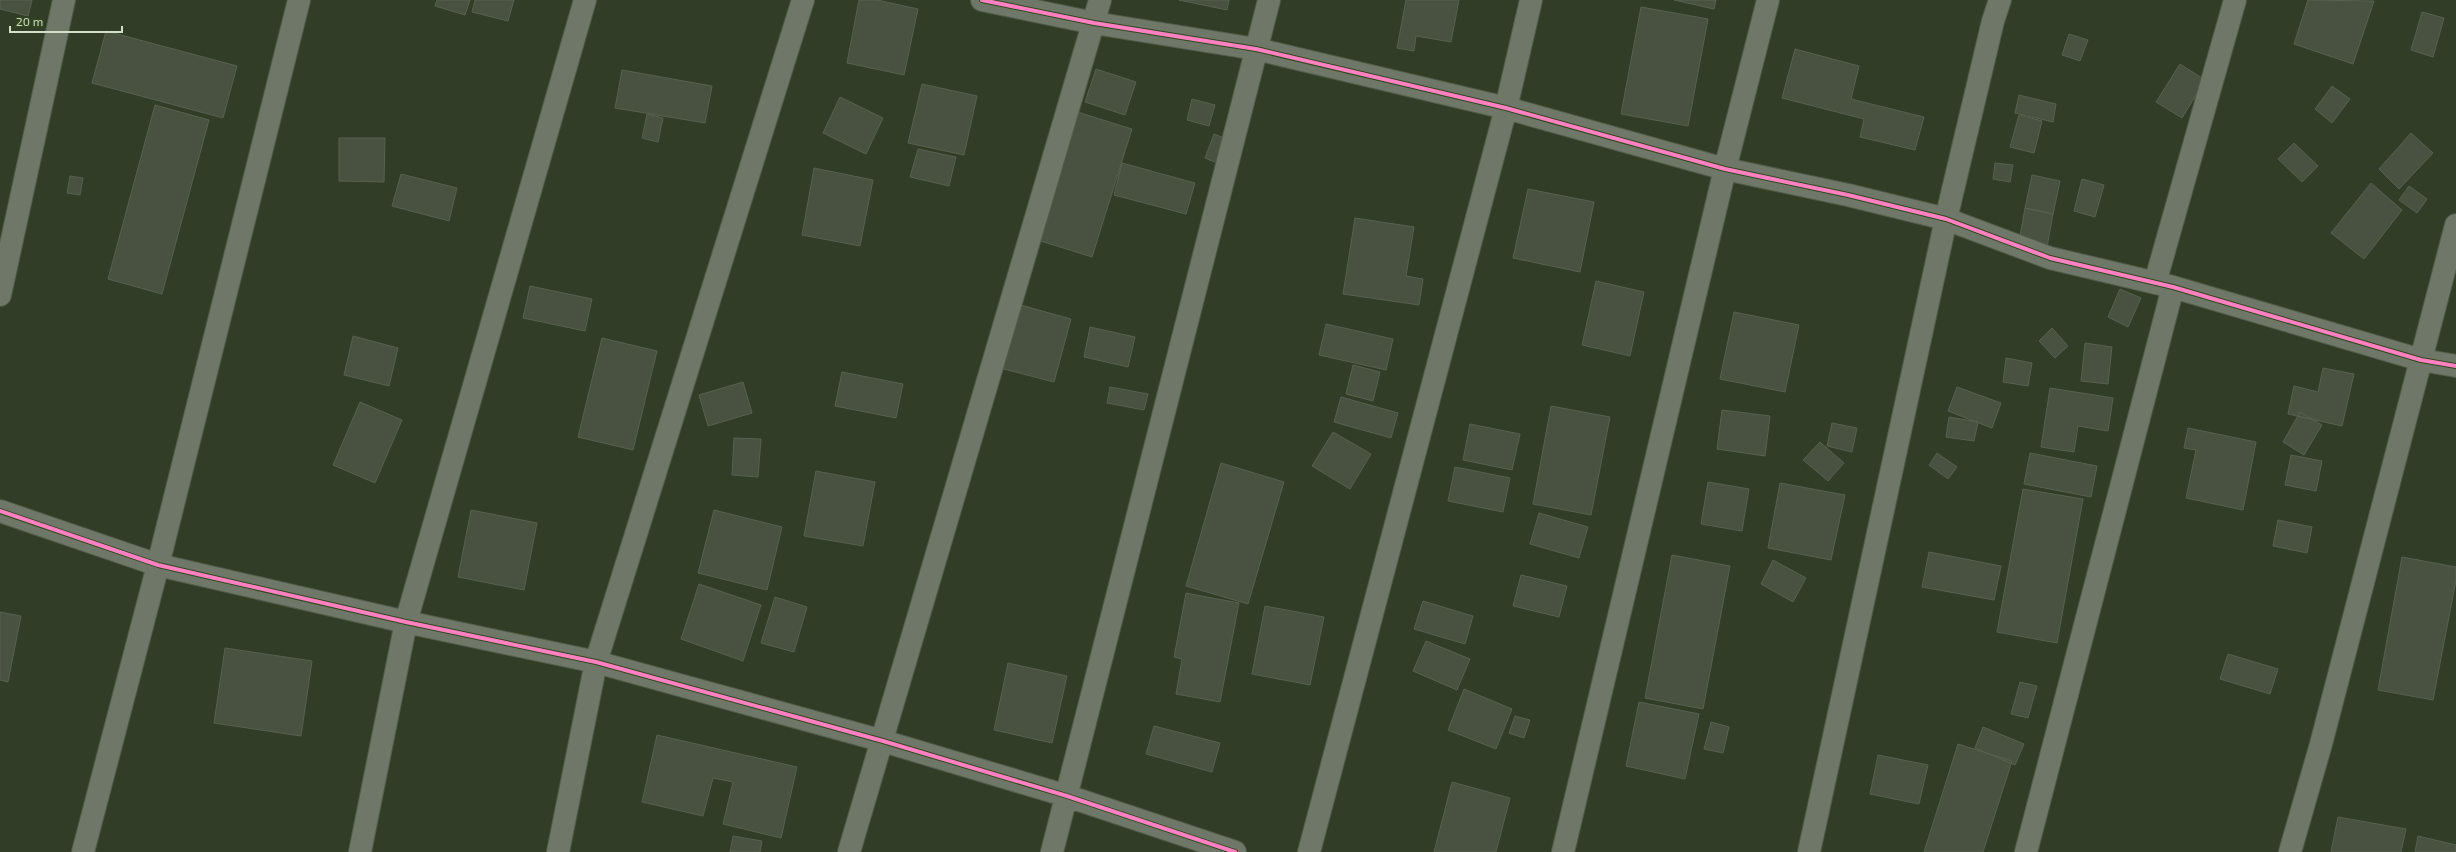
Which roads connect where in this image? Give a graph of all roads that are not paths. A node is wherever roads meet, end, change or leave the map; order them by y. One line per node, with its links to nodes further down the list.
1 (64, 0): 19 (street)
2 (299, 0): 23 (street)
3 (585, 0): 24 (street)
4 (804, 0): 25 (street)
5 (982, 0): 12 (street)
6 (1100, 0): 12 (street)
7 (1269, 0): 13 (street)
8 (1531, 0): 14 (street)
9 (1768, 0): 15 (street)
10 (2000, 0): 16 (street)
11 (2235, 0): 18 (street)
12 (1094, 23): 13 (street); 26 (street)
13 (1256, 48): 14 (street); 27 (street)
14 (1506, 108): 15 (street); 34 (street)
15 (1725, 169): 16 (street); 35 (street)
16 (1946, 219): 18 (street); 36 (street)
17 (2456, 225): 20 (street)
18 (2164, 285): 20 (street); 37 (street)
19 (0, 294)
20 (2421, 360): 21 (street); 38 (street)
21 (2456, 366)
22 (0, 511): 23 (street)
23 (158, 565): 24 (street); 28 (street)
24 (406, 622): 25 (street); 29 (street)
25 (596, 662): 26 (street); 30 (street)
26 (883, 741): 27 (street); 31 (street)
27 (1067, 796): 32 (street); 33 (street)
28 (83, 852)
29 (360, 852)
30 (558, 852)
31 (849, 852)
32 (1052, 852)
33 (1235, 852)
34 (1309, 852)
35 (1563, 852)
36 (1809, 852)
37 (2026, 852)
38 (2290, 852)

